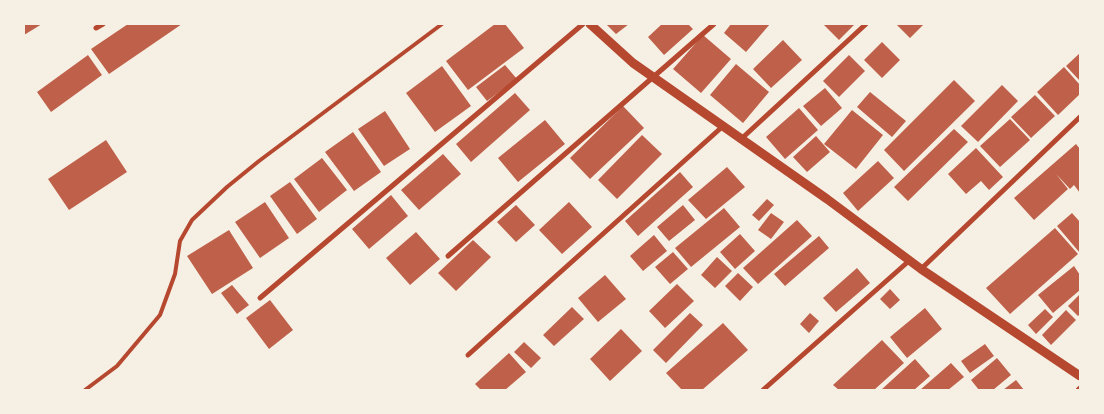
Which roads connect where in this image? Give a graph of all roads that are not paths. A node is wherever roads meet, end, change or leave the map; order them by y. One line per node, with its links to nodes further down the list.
1 (103, 24): 7 (street)
2 (442, 24): 18 (lane)
3 (583, 24): 15 (street)
4 (714, 24): 8 (street)
5 (866, 24): 11 (street)
6 (594, 25): 8 (street)
7 (96, 28)
8 (653, 77): 10 (street); 12 (street)
9 (1080, 116): 14 (street)
10 (722, 127): 11 (street); 16 (street)
11 (740, 140): 13 (street)
12 (448, 256)
13 (910, 260): 14 (street); 19 (street)
14 (921, 269): 17 (street)
15 (260, 298)
16 (468, 355)
17 (1080, 376)
18 (85, 390)
19 (763, 390)

